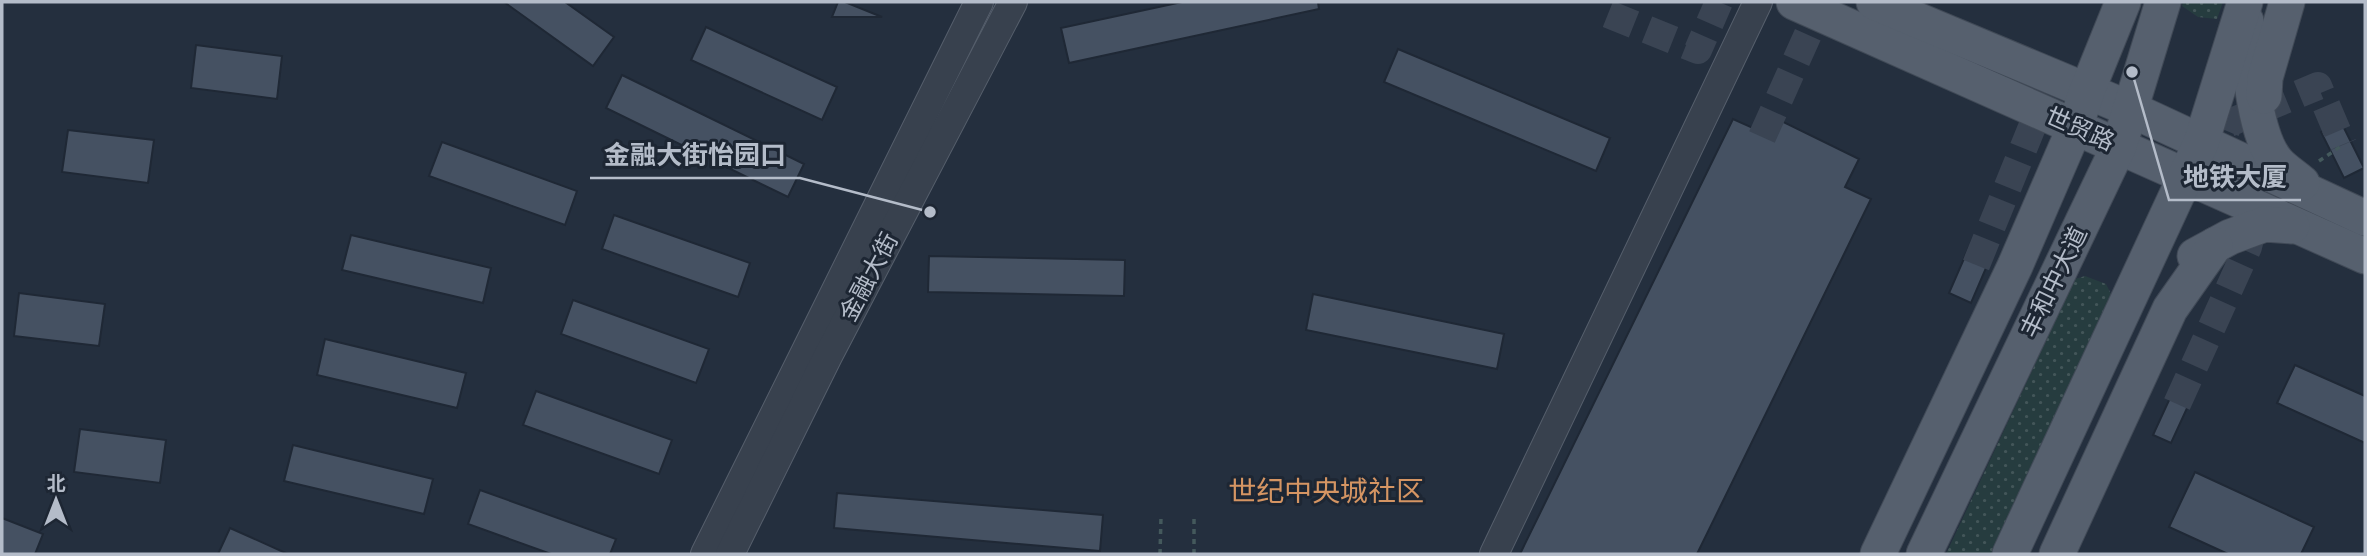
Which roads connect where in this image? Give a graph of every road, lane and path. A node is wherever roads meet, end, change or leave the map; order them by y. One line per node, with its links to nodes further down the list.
1 (979, 2): 25 (street, 金融大街)
2 (1013, 2): 26 (street, 金融大街)
3 (1758, 2): 29 (street)
4 (1794, 2): 12 (main road, 世贸路)
5 (1874, 2): 10 (main road, 世贸路)
6 (2123, 2): 10 (main road)
7 (2164, 2): 11 (main road, 丰和中大道)
8 (2287, 2): 13 (main road)
9 (2244, 3): 13 (main road); 14 (main road)
10 (2087, 91): 11 (main road, 世贸路); 12 (main road)
11 (2130, 109): 14 (main road, 世贸路); 15 (main road, 丰和中大道)
12 (2075, 127): 15 (main road, 世贸路); 30 (main road)
13 (2261, 128): 17 (main road)
14 (2201, 143): 16 (main road); 17 (main road, 世贸路)
15 (2119, 146): 16 (main road, 世贸路); 31 (main road, 丰和中大道)
16 (2187, 176): 19 (main road, 世贸路); 22 (main road)
17 (2317, 197): 18 (main road, 世贸路)
18 (2365, 218)
19 (2300, 226): 20 (main road); 21 (main road, 世贸路)
20 (2215, 245): 22 (main road); 33 (main road)
21 (2365, 256)
22 (2123, 312): 32 (main road)
23 (1161, 517): 27 (path)
24 (1194, 518): 28 (path)
25 (705, 554)
26 (730, 554)
27 (1160, 554)
28 (1194, 554)
29 (1494, 554)
30 (1878, 554)
31 (1924, 554)
32 (2010, 554)
33 (2057, 554)

